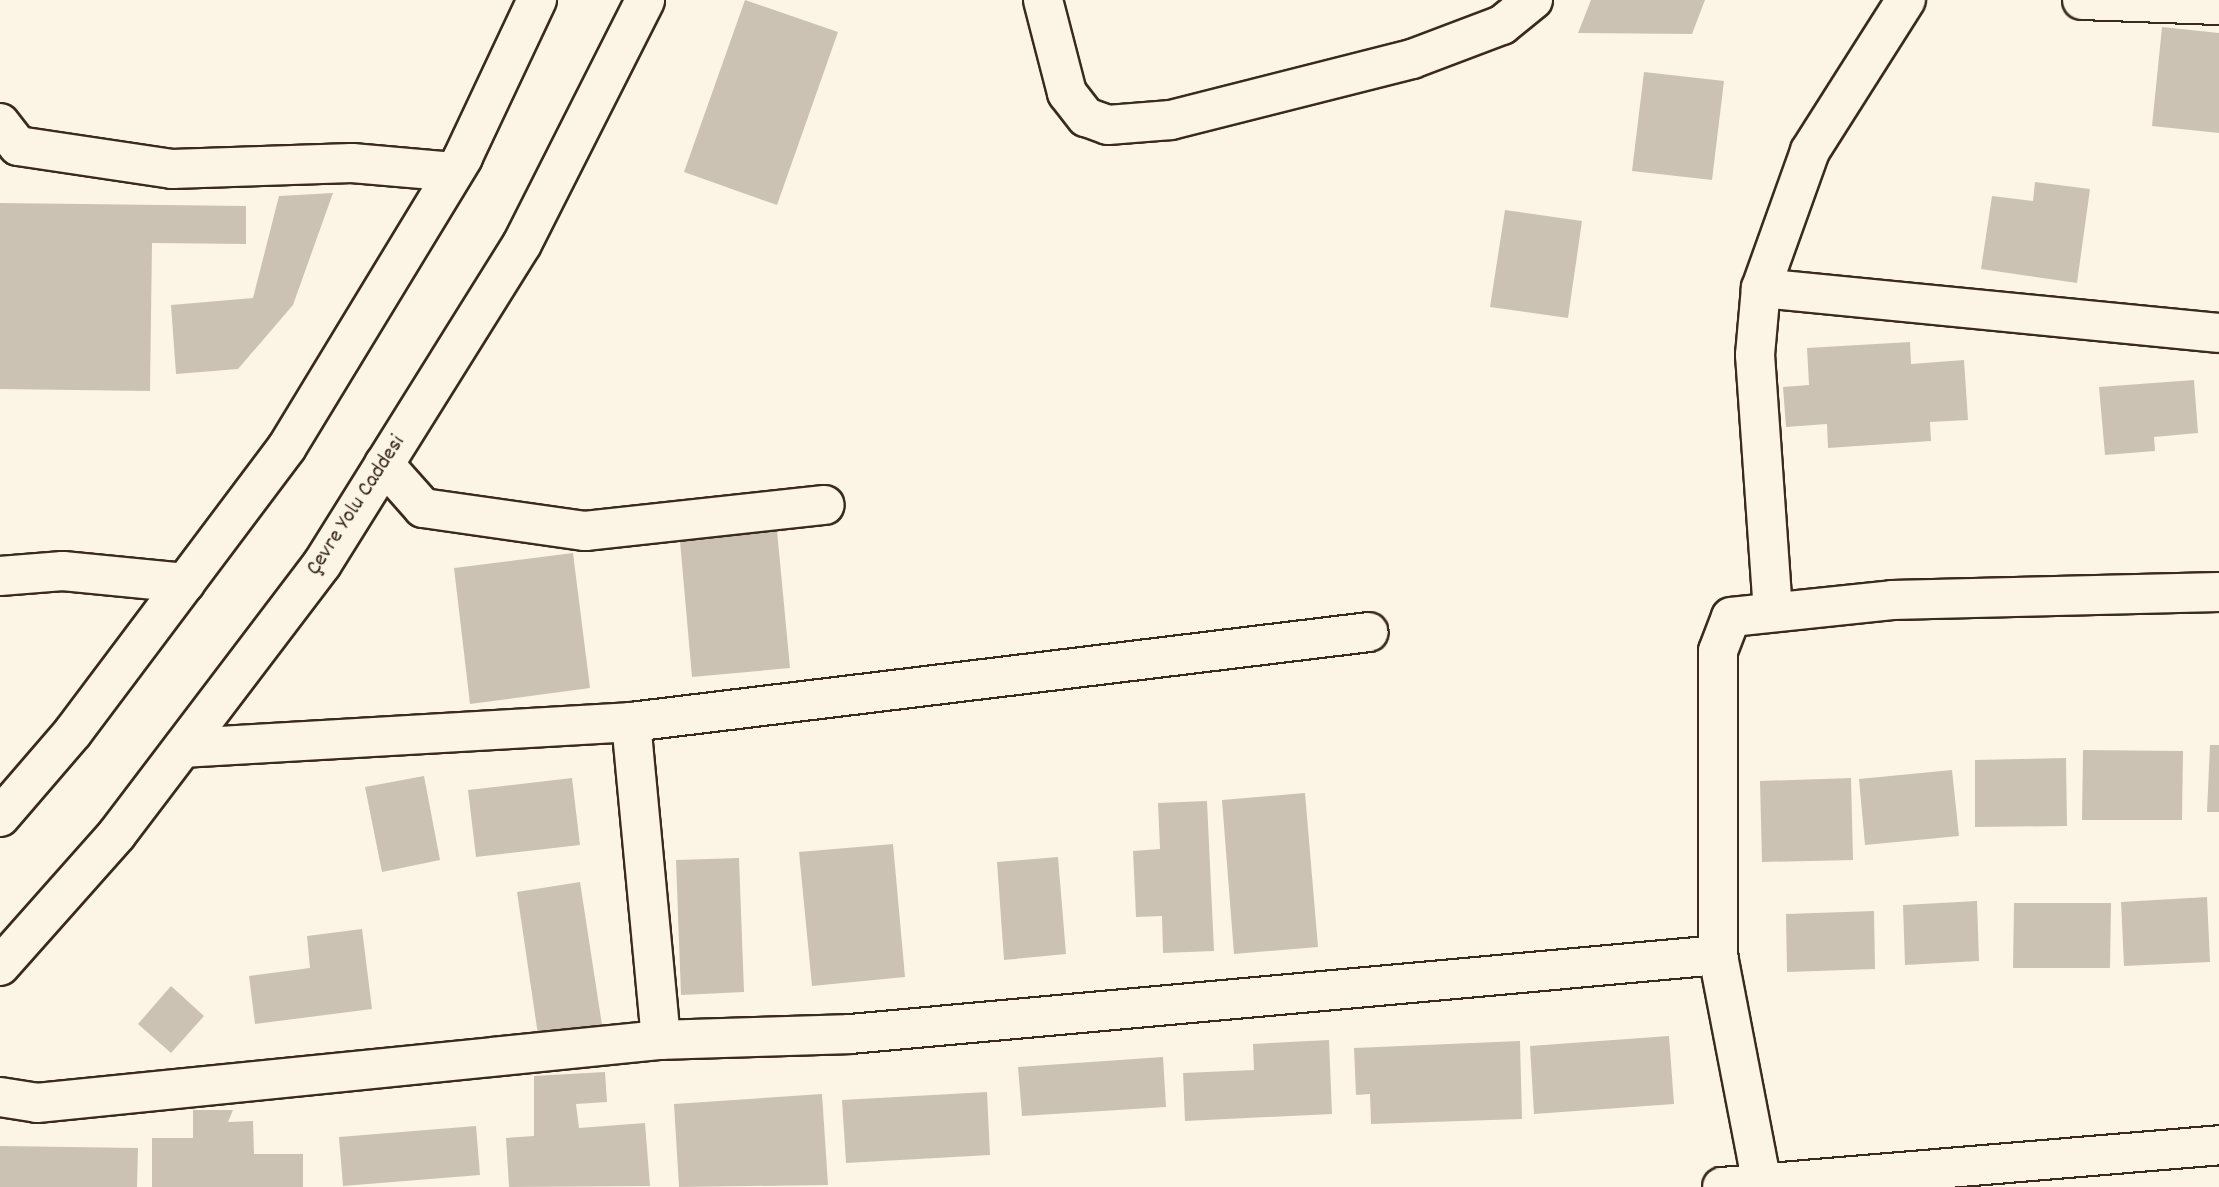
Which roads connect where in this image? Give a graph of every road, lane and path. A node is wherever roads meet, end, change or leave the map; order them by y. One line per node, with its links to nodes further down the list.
1 (537, 0): 9 (main road)
2 (645, 0): 12 (main road, Çevre Yolu Caddesi)
3 (1043, 0): 4 (main road)
4 (1533, 0)
5 (1906, 0): 10 (main road)
6 (2082, 0): 7 (main road)
7 (2219, 5)
8 (0, 122): 9 (main road)
9 (454, 172): 15 (main road)
10 (1761, 288): 11 (main road); 17 (main road)
11 (2219, 332)
12 (384, 464): 13 (main road); 20 (main road, Çevre Yolu Caddesi)
13 (825, 505)
14 (0, 576): 15 (main road)
15 (185, 583): 21 (main road)
16 (2219, 592): 17 (main road)
17 (1773, 612): 22 (main road)
18 (1369, 632): 19 (main road)
19 (631, 722): 20 (main road); 24 (main road)
20 (183, 748): 23 (main road, Çevre Yolu Caddesi)
21 (0, 817)
22 (1718, 956): 24 (main road); 27 (main road)
23 (0, 965)
24 (661, 1040): 25 (main road)
25 (0, 1097)
26 (2219, 1145): 27 (main road)
27 (1779, 1185): 28 (main road)
28 (1722, 1187)

